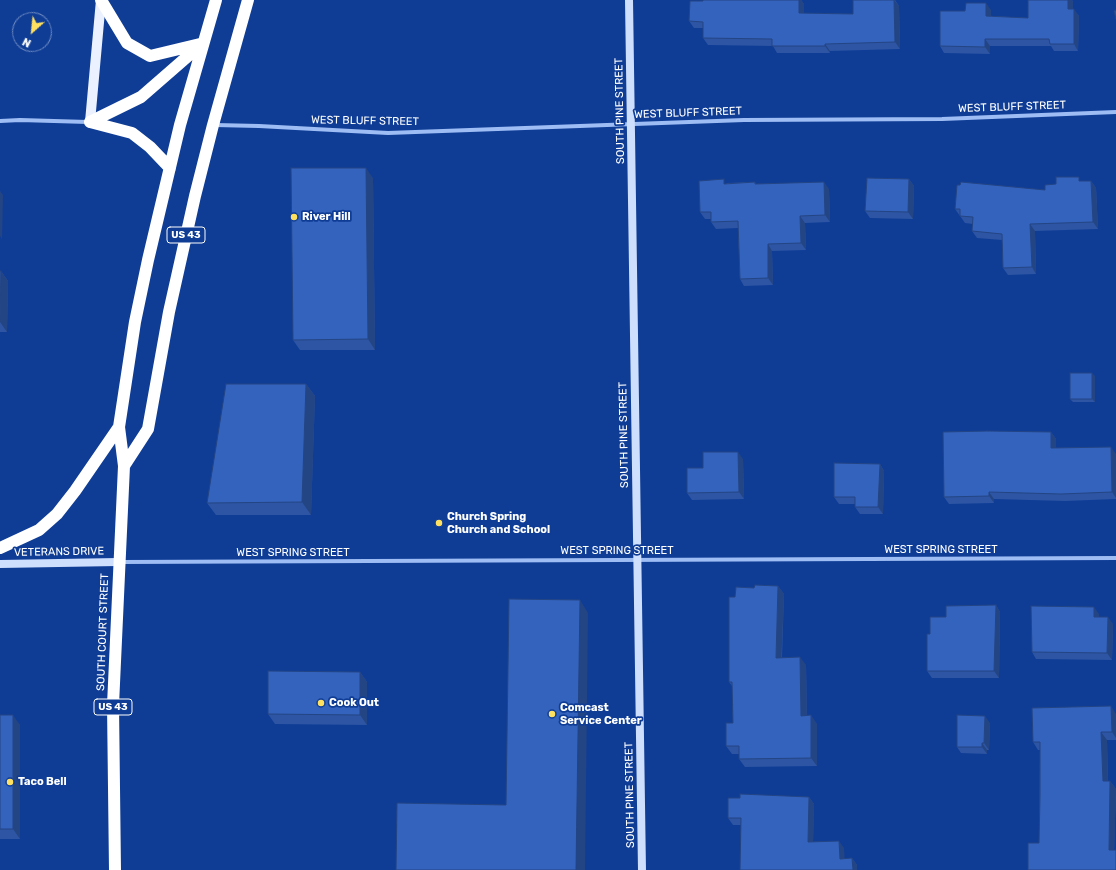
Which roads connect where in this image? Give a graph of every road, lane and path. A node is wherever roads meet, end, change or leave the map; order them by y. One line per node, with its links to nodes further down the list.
1 (101, 0): 5 (highway); 8 (main road)
2 (216, 0): 5 (highway, US 43)
3 (248, 0): 10 (highway, US 43)
4 (629, 0): 9 (main road, SOUTH PINE STREET)
5 (203, 43): 8 (highway); 11 (highway, US 43)
6 (1116, 112): 9 (street, WEST BLUFF STREET)
7 (0, 121): 8 (street)
8 (90, 122): 11 (highway)
9 (631, 124): 10 (street, WEST BLUFF STREET); 16 (main road, SOUTH PINE STREET)
10 (213, 125): 13 (highway, US 43)
11 (170, 168): 12 (highway, US 43)
12 (119, 427): 13 (highway, US 43); 14 (highway)
13 (124, 466): 17 (highway, SOUTH COURT STREET / US 43)
14 (0, 548)
15 (1116, 558): 16 (street, WEST SPRING STREET)
16 (637, 560): 17 (street, WEST SPRING STREET); 20 (main road, SOUTH PINE STREET)
17 (118, 562): 18 (main road, VETERANS DRIVE); 19 (highway, SOUTH COURT STREET / US 43)
18 (0, 564)
19 (115, 870)
20 (642, 870)

